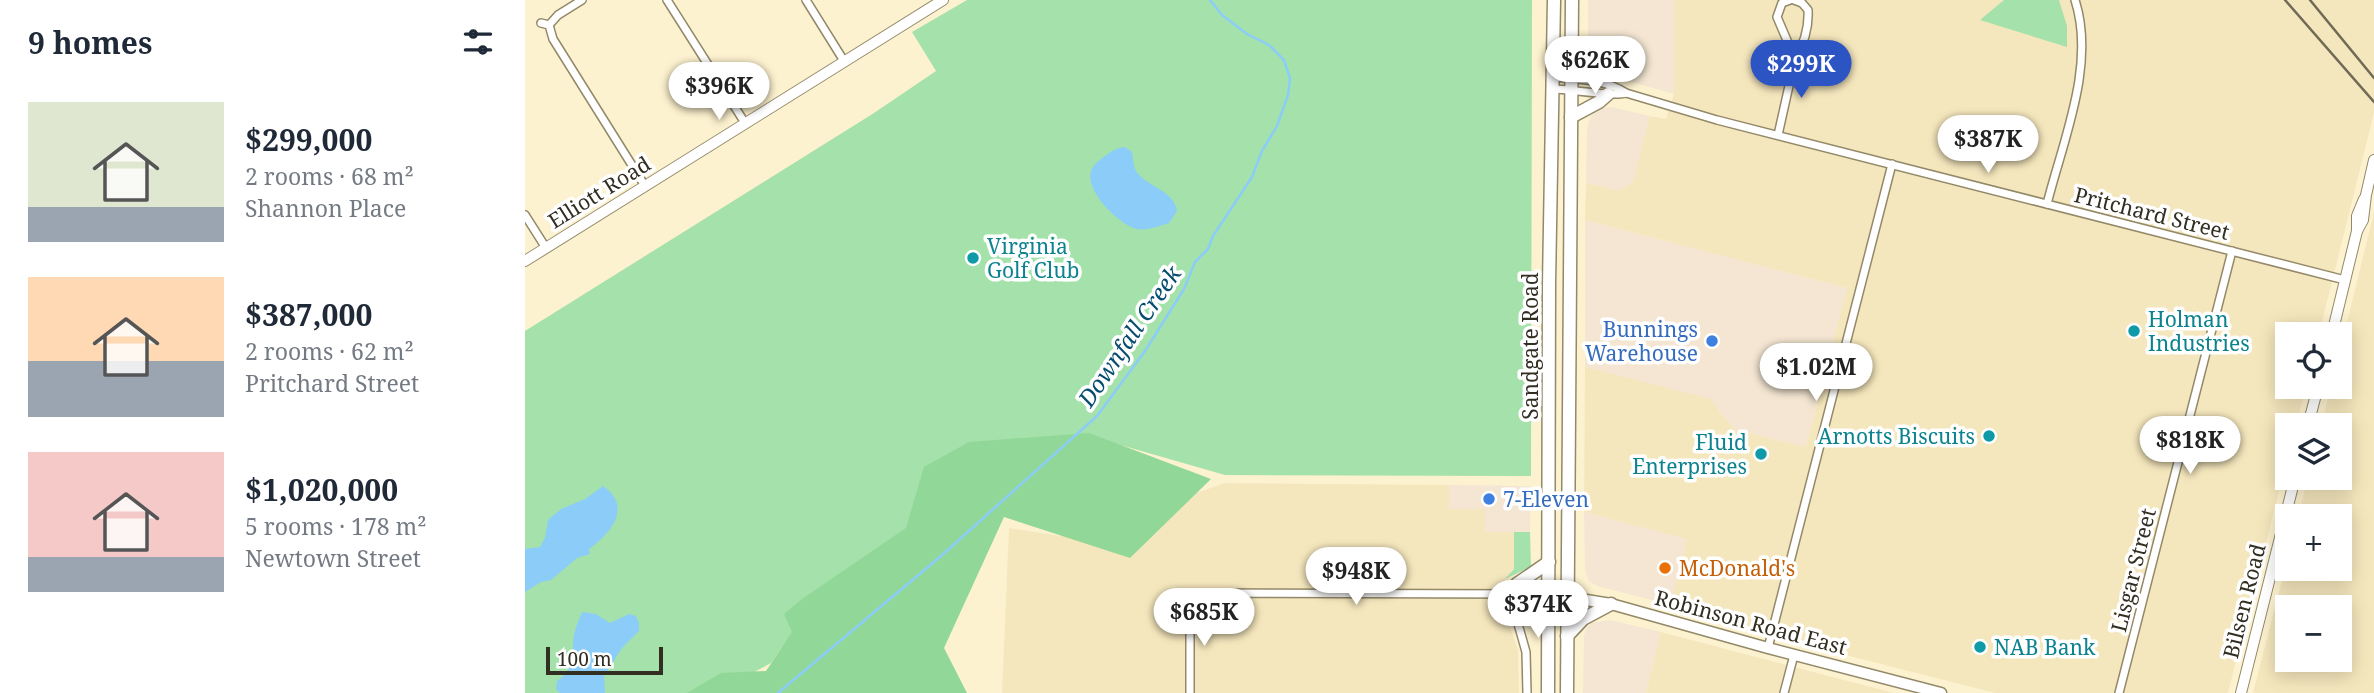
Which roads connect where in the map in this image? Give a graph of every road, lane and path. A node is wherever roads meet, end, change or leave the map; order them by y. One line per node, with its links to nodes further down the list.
1 (582, 0): 20 (street)
2 (667, 0): 16 (street)
3 (806, 0): 10 (street)
4 (943, 0): 10 (street, Elliott Road)
5 (1554, 0): 11 (highway, Sandgate Road)
6 (1572, 0): 12 (highway, Sandgate Road)
7 (1792, 0): 9 (street); 9 (street)
8 (2075, 0): 21 (street)
9 (1795, 59): 17 (street)
10 (844, 61): 16 (street, Elliott Road)
11 (1553, 83): 12 (street, Pritchard Street); 29 (highway, Sandgate Road)
12 (1571, 84): 13 (street, Pritchard Street); 14 (street, Pritchard Street); 15 (highway, Sandgate Road)
13 (1626, 93): 14 (street, Pritchard Street); 17 (street, Pritchard Street)
14 (1608, 94): 15 (highway)
15 (1571, 117): 32 (highway, Sandgate Road)
16 (745, 124): 20 (street, Elliott Road)
17 (1778, 135): 19 (street, Pritchard Street)
18 (2374, 160): 26 (street)
19 (1892, 164): 21 (street, Pritchard Street); 35 (street)
20 (645, 186): 23 (street, Elliott Road)
21 (2047, 204): 24 (street, Pritchard Street)
22 (525, 215): 23 (street)
23 (545, 248): 25 (street, Elliott Road)
24 (2232, 251): 26 (street, Pritchard Street); 43 (street, Lisgar Street)
25 (525, 261)
26 (2345, 280): 27 (street)
27 (2335, 322)
28 (2292, 490): 44 (street, Bilsen Road)
29 (1549, 562): 30 (highway); 31 (highway, Sandgate Road)
30 (1511, 592): 31 (street); 37 (street); 38 (street)
31 (1549, 594): 32 (main road, Robinson Road East); 39 (highway, Sandgate Road)
32 (1568, 596): 33 (main road, Robinson Road East); 34 (highway, Sandgate Road)
33 (1611, 604): 34 (highway); 35 (main road, Robinson Road East)
34 (1567, 636): 40 (highway, Sandgate Road)
35 (1768, 648): 36 (main road, Robinson Road East)
36 (1794, 655): 41 (street); 42 (main road, Robinson Road East)
37 (1190, 693)
38 (1527, 693)
39 (1548, 693)
40 (1567, 693)
41 (1784, 693)
42 (1941, 693)
43 (2119, 693)
44 (2241, 693)

